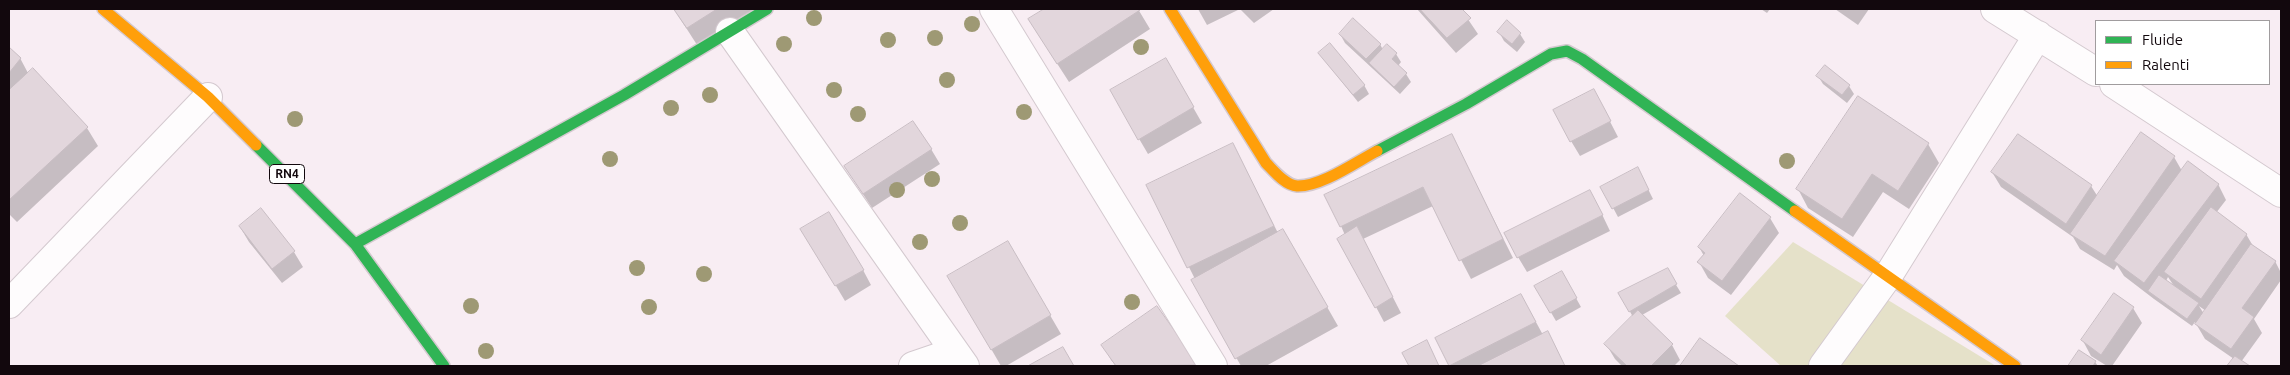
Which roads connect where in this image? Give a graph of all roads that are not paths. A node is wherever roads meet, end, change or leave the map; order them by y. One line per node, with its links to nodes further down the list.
1 (103, 9): 10 (main road, RN4)
2 (767, 9): 6 (main road)
3 (994, 9): 18 (street)
4 (1170, 9): 13 (main road)
5 (1996, 9): 7 (street)
6 (730, 32): 12 (main road); 15 (street)
7 (2038, 34): 8 (street); 13 (street)
8 (2095, 71)
9 (2116, 85): 11 (street)
10 (208, 97): 12 (main road, RN4); 14 (street)
11 (2281, 193)
12 (355, 244): 16 (main road, RN4)
13 (1888, 276): 19 (street); 20 (main road)
14 (9, 304)
15 (960, 359): 17 (street)
16 (444, 366)
17 (913, 366)
18 (1213, 366)
19 (1823, 366)
20 (2015, 366)

